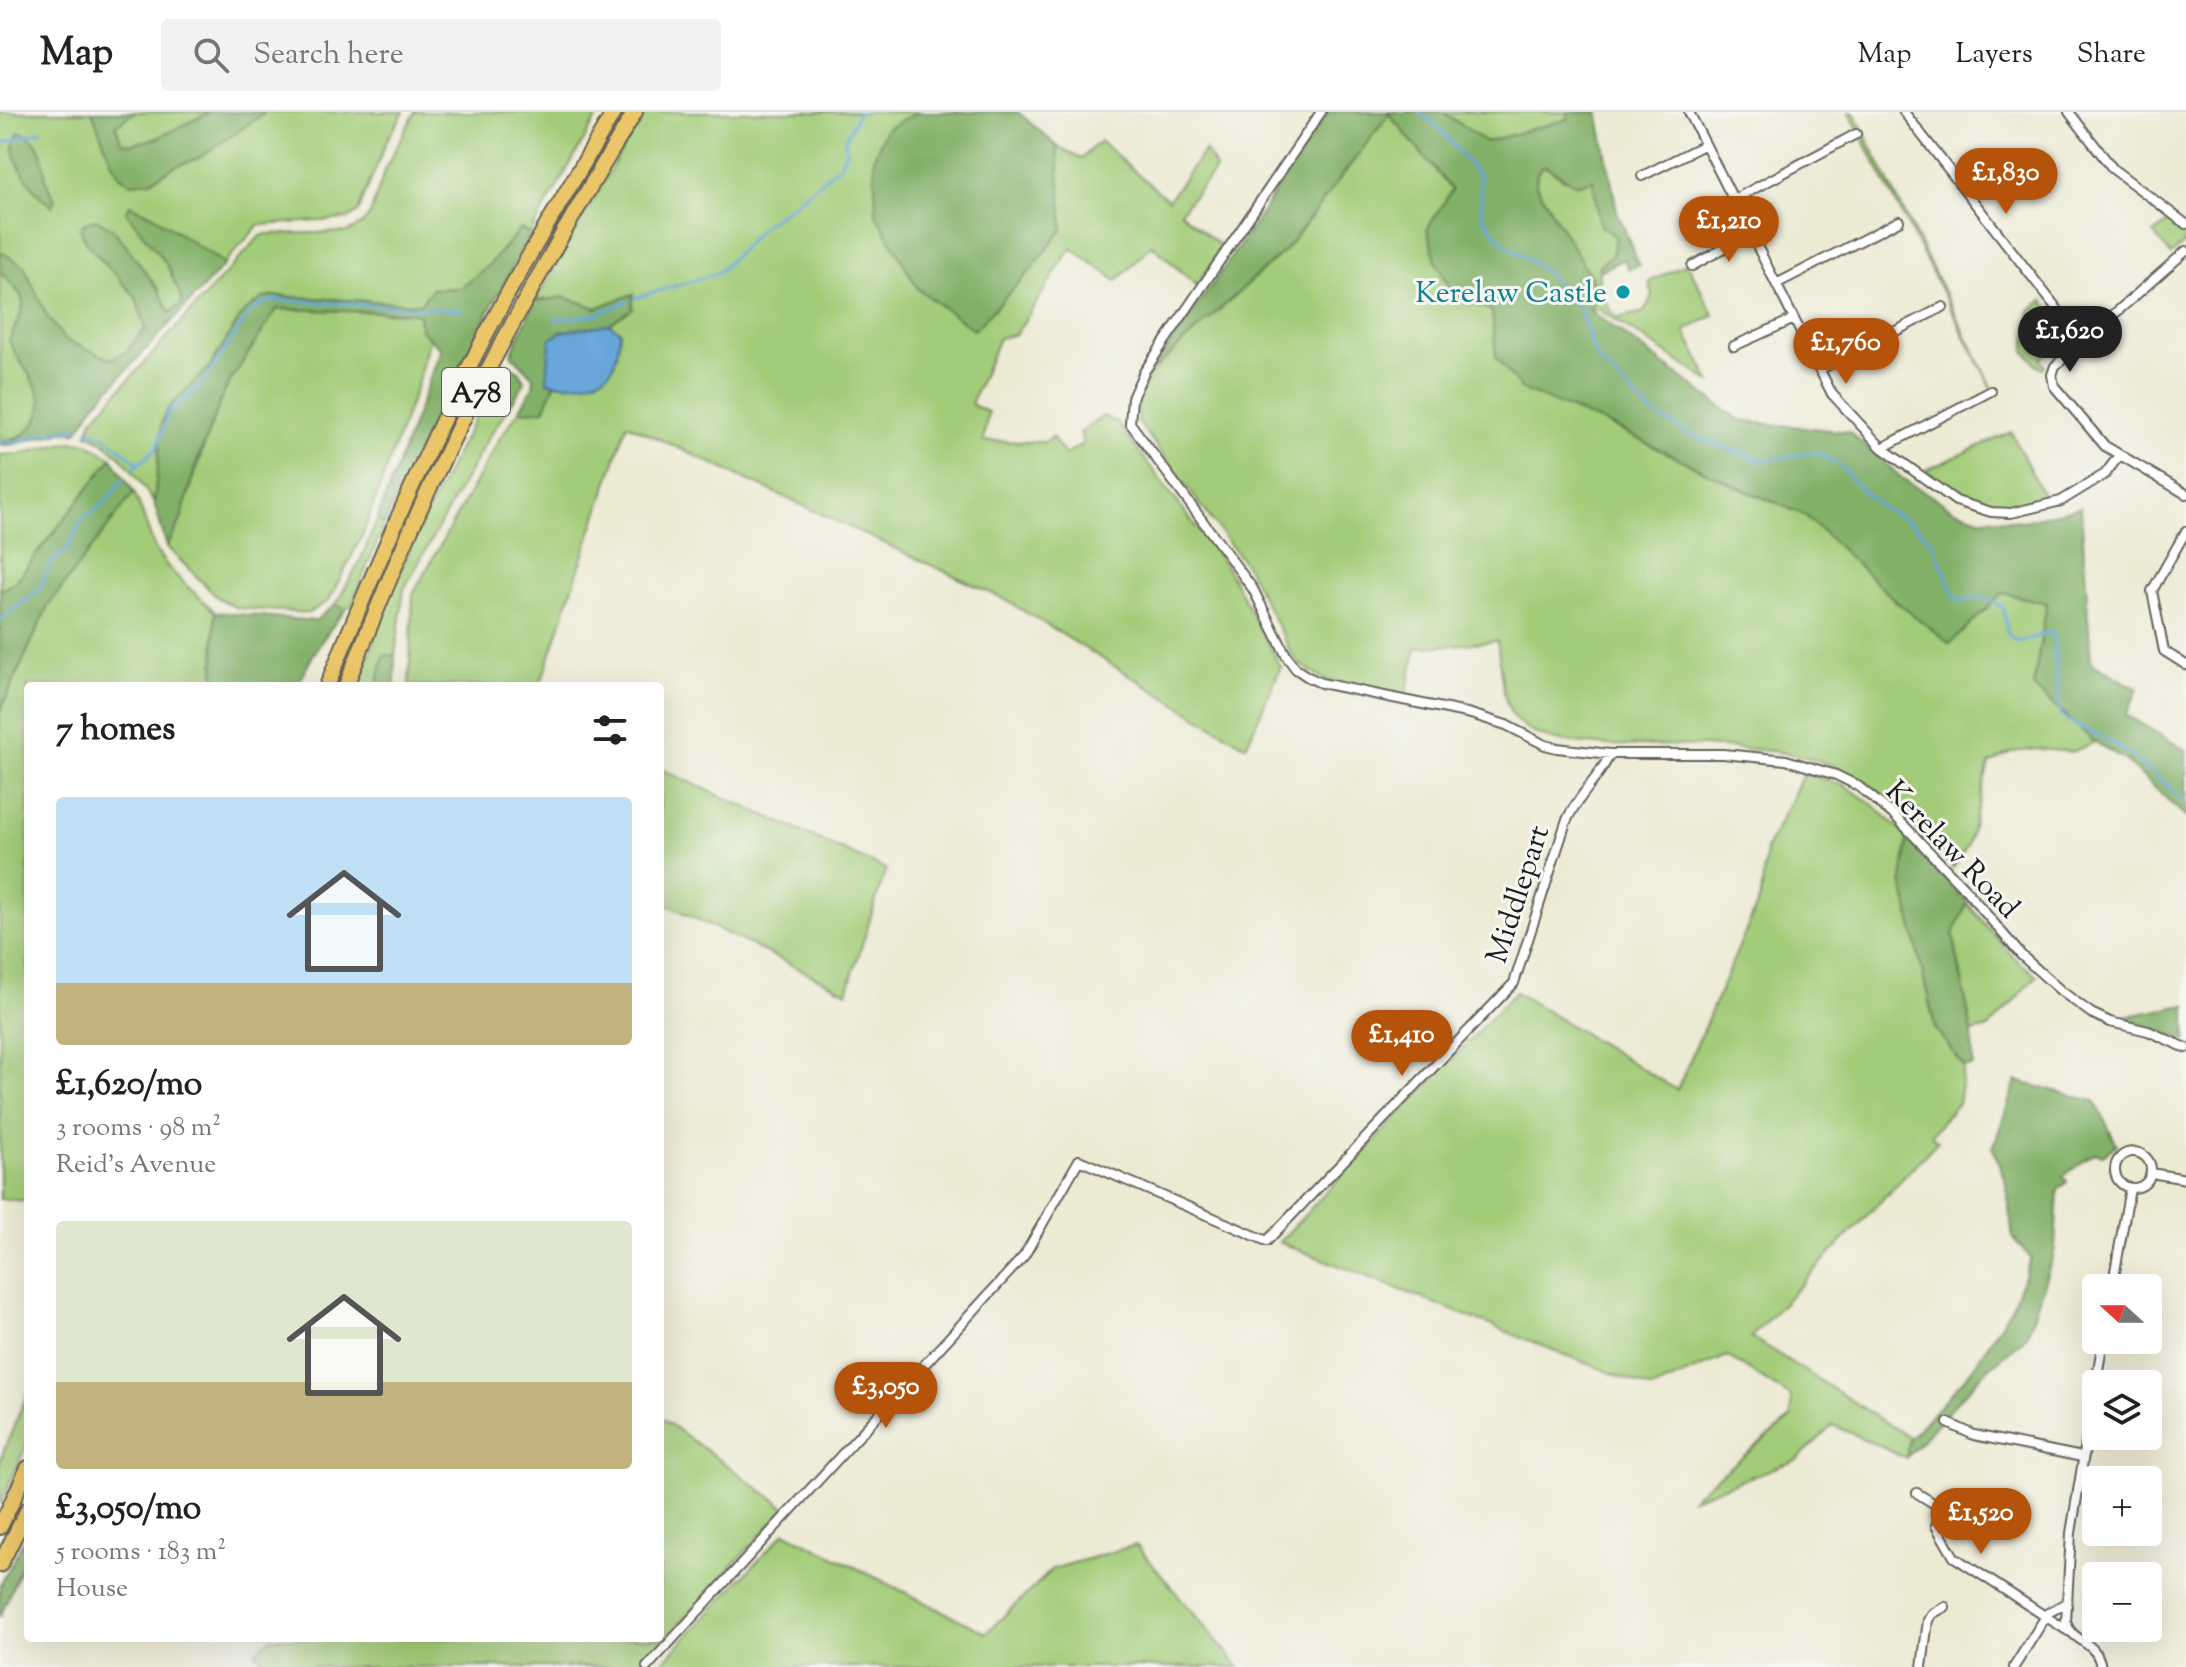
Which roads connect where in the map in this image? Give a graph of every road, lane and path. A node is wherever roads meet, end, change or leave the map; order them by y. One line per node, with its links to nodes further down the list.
1 (614, 112): 28 (highway, A78)
2 (635, 112): 29 (highway, A78)
3 (1321, 112): 30 (street, Kerelaw Road)
4 (1689, 112): 8 (street)
5 (1904, 112): 19 (street)
6 (2069, 112): 12 (street)
7 (1856, 134): 10 (street)
8 (1704, 145): 9 (street); 10 (street)
9 (1642, 176)
10 (1733, 200): 13 (street)
11 (1899, 221): 16 (street)
12 (2186, 224)
13 (1751, 233): 15 (street); 16 (street)
14 (2186, 251): 19 (street)
15 (1692, 266)
16 (1776, 284): 18 (street)
17 (1943, 307): 21 (street)
18 (1794, 319): 20 (street); 21 (street)
19 (2082, 341): 24 (street)
20 (1734, 346)
21 (1819, 370): 23 (street)
22 (1991, 391): 23 (street)
23 (1882, 448): 24 (street)
24 (2118, 457): 25 (street)
25 (2186, 494)
26 (2186, 531): 27 (street)
27 (2186, 665)
28 (329, 682)
29 (348, 682)
30 (1610, 754): 31 (street, Kerelaw Road); 48 (street, Middlepart)
31 (2186, 1048)
32 (2151, 1173): 33 (street); 34 (street); 34 (street)
33 (2186, 1179)
34 (2130, 1188): 35 (street)
35 (2115, 1274)
36 (2100, 1354): 38 (street)
37 (1948, 1423): 38 (street)
38 (2082, 1457): 44 (street)
39 (24, 1476): 42 (highway)
40 (1917, 1493): 46 (street)
41 (24, 1517): 43 (highway)
42 (0, 1527)
43 (0, 1565)
44 (2066, 1603): 46 (street); 47 (street)
45 (1945, 1607): 49 (street)
46 (2046, 1617): 47 (street); 50 (street)
47 (2070, 1632): 51 (street)
48 (647, 1667)
49 (1922, 1667)
50 (2014, 1667)
51 (2101, 1667)

